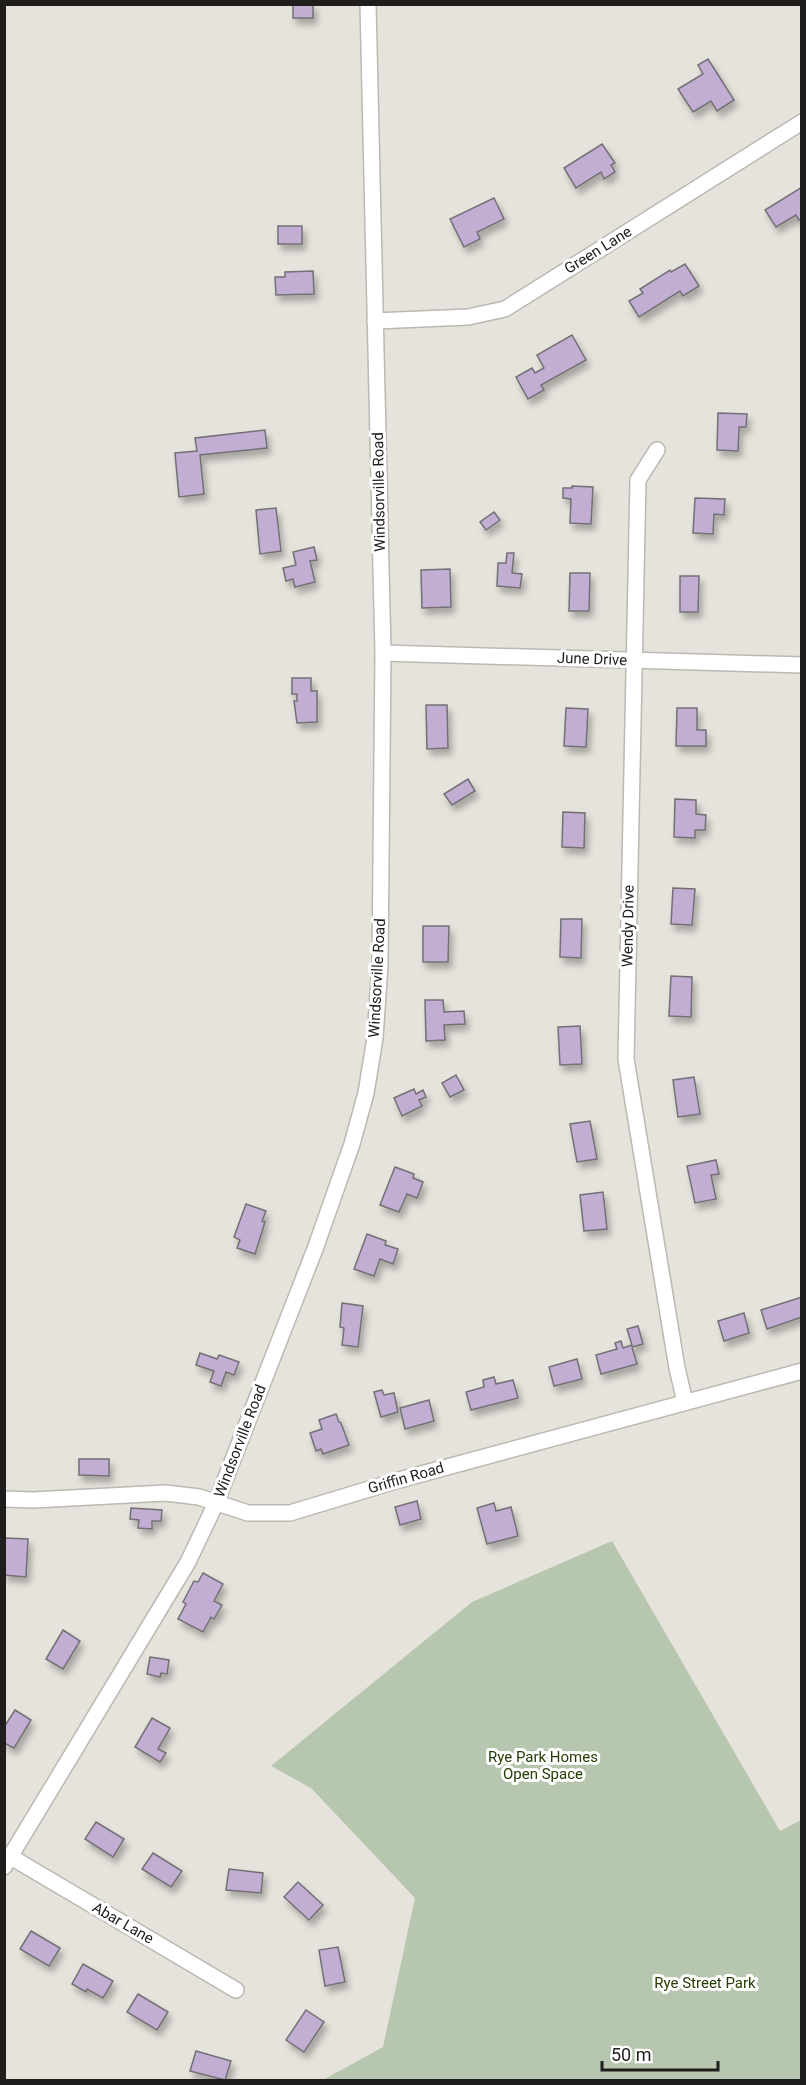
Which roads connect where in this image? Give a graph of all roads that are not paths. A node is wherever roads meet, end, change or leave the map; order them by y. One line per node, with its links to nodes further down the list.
1 (368, 4): 3 (street, Windsorville Road)
2 (801, 122): 3 (street, Green Lane)
3 (375, 321): 5 (street, Windsorville Road)
4 (657, 450): 6 (street, Wendy Drive)
5 (383, 653): 6 (street, June Drive); 11 (street, Windsorville Road)
6 (633, 660): 7 (street, June Drive); 9 (street, Wendy Drive)
7 (801, 665)
8 (801, 1371): 9 (street, Griffin Road)
9 (685, 1402): 11 (street, Griffin Road)
10 (4, 1498): 11 (street, Griffin Road)
11 (216, 1503): 12 (street, Windsorville Road)
12 (8, 1862): 13 (street, Abar Lane)
13 (236, 1990)

